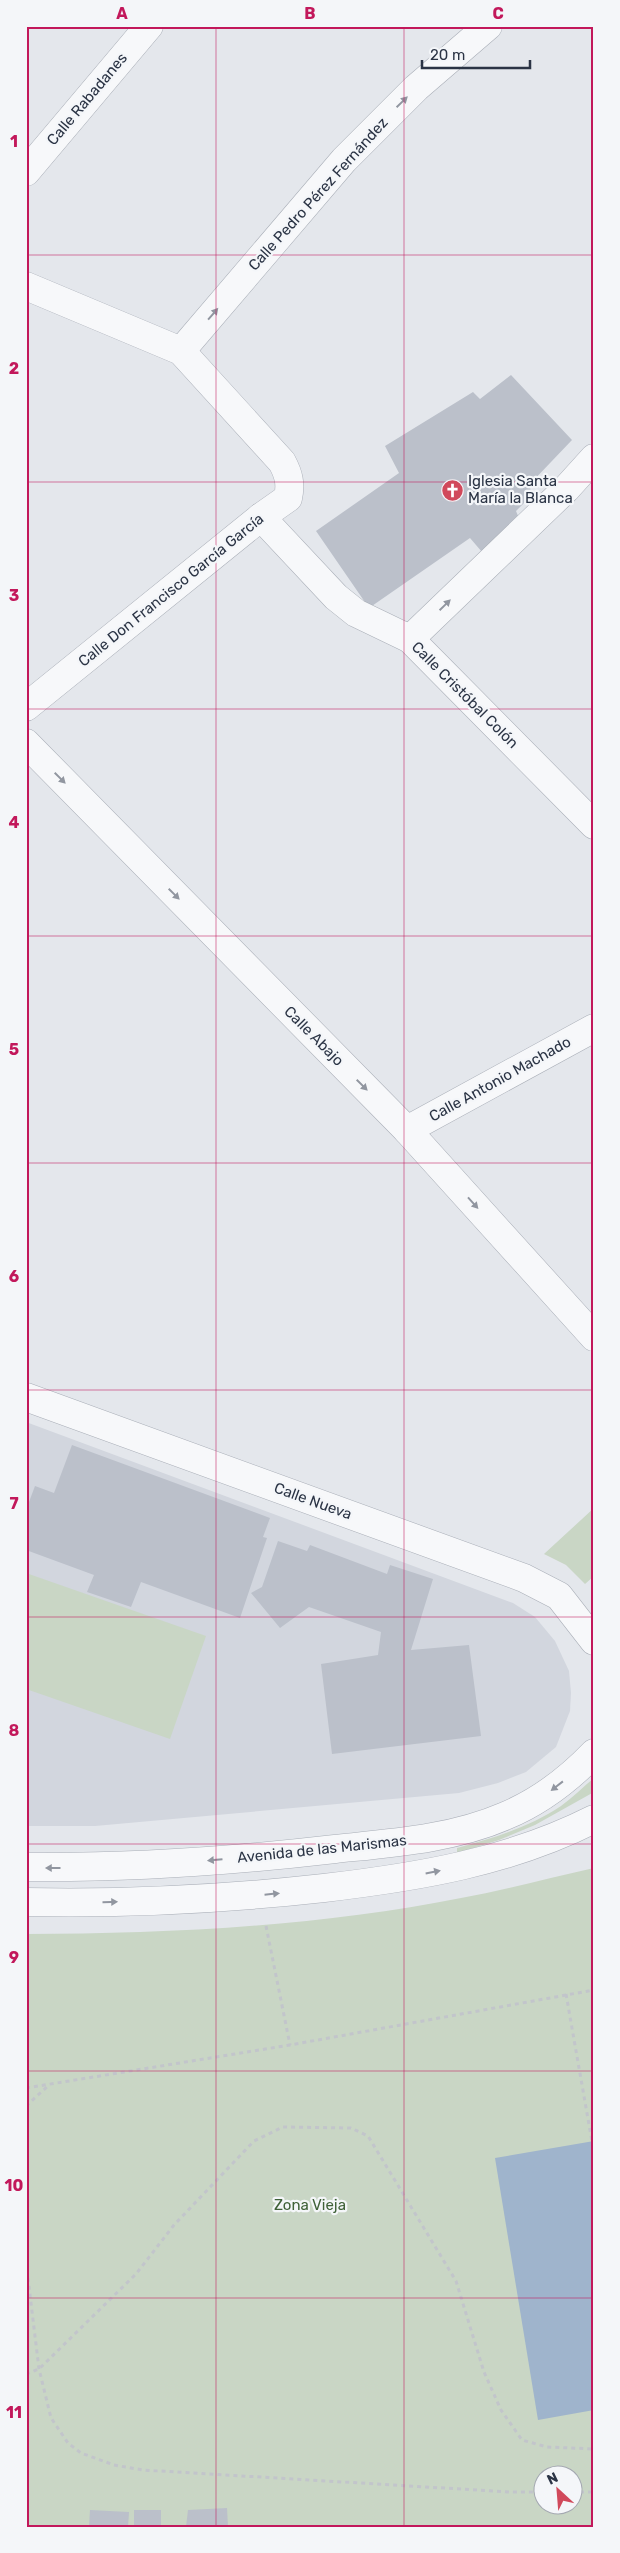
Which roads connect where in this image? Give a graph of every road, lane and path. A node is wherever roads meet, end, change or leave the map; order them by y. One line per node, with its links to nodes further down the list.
1 (149, 26): 3 (street, Calle Rabadanes)
2 (488, 26): 5 (street, Calle Pedro Pérez Fernández, one-way to 2)
3 (26, 172)
4 (26, 286): 5 (street)
5 (181, 351): 7 (street, Calle Don Francisco García García)
6 (594, 458): 8 (street, one-way to 6)
7 (261, 517): 8 (street, Calle Cristóbal Colón); 9 (street, Calle Don Francisco García García)
8 (410, 639): 11 (street, Calle Cristóbal Colón)
9 (26, 708)
10 (26, 743): 13 (street, Calle Abajo, one-way to 13)
11 (594, 825)
12 (594, 1028): 13 (street, Calle Antonio Machado)
13 (406, 1130): 14 (street, Calle Abajo, one-way to 14)
14 (594, 1337)
15 (26, 1397): 16 (street, Calle Nueva)
16 (591, 1634): 17 (street, Calle Nueva)
17 (594, 1661)
18 (594, 1753): 20 (street, Avenida de las Marismas, one-way to 20)
19 (594, 1819): 21 (street, one-way to 19)
20 (26, 1867)
21 (26, 1902)
22 (265, 1924): 25 (path)
23 (594, 1990): 24 (path)
24 (566, 1994): 25 (path); 29 (path)
25 (290, 2046): 26 (path)
26 (49, 2085): 27 (path); 28 (path)
27 (26, 2088)
28 (26, 2106)
29 (594, 2153)
30 (26, 2262): 31 (path)
31 (39, 2369): 32 (path); 33 (path); 34 (path)
32 (26, 2374)
33 (594, 2449)
34 (532, 2492)

